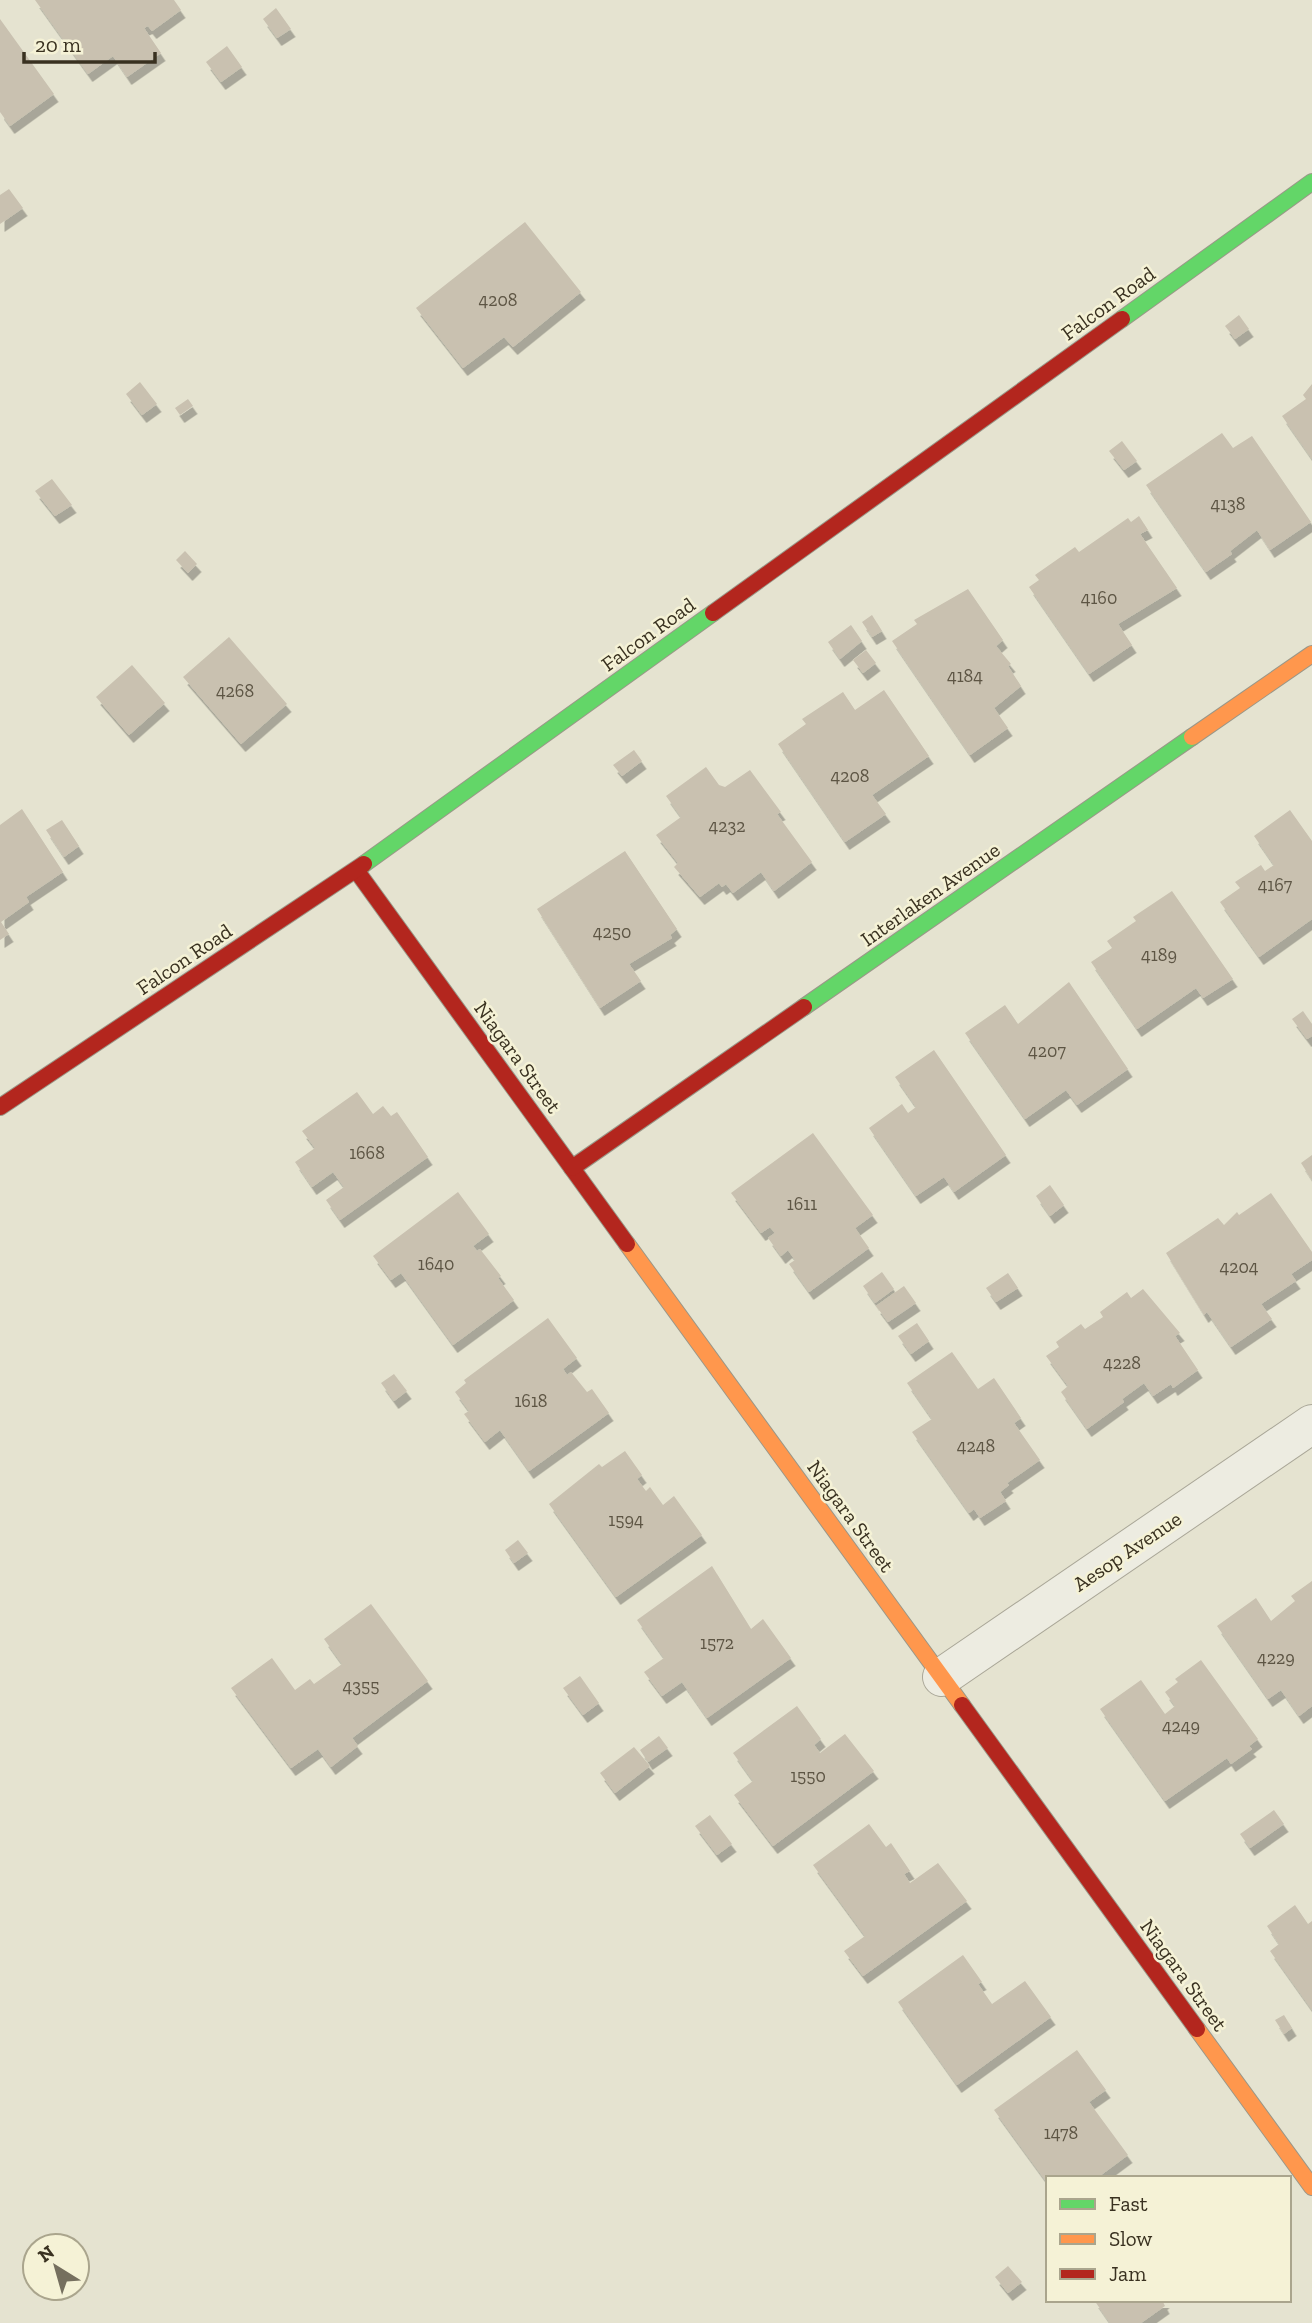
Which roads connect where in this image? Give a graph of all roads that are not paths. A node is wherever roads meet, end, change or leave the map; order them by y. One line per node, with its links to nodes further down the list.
1 (1312, 182): 3 (street, Falcon Road)
2 (1312, 654): 5 (street, Interlaken Avenue)
3 (356, 870): 4 (street, Falcon Road); 5 (street, Niagara Street)
4 (0, 1107)
5 (572, 1168): 7 (street, Niagara Street)
6 (1312, 1424): 7 (street, Aesop Avenue)
7 (942, 1677): 8 (street, Niagara Street)
8 (1312, 2187)

